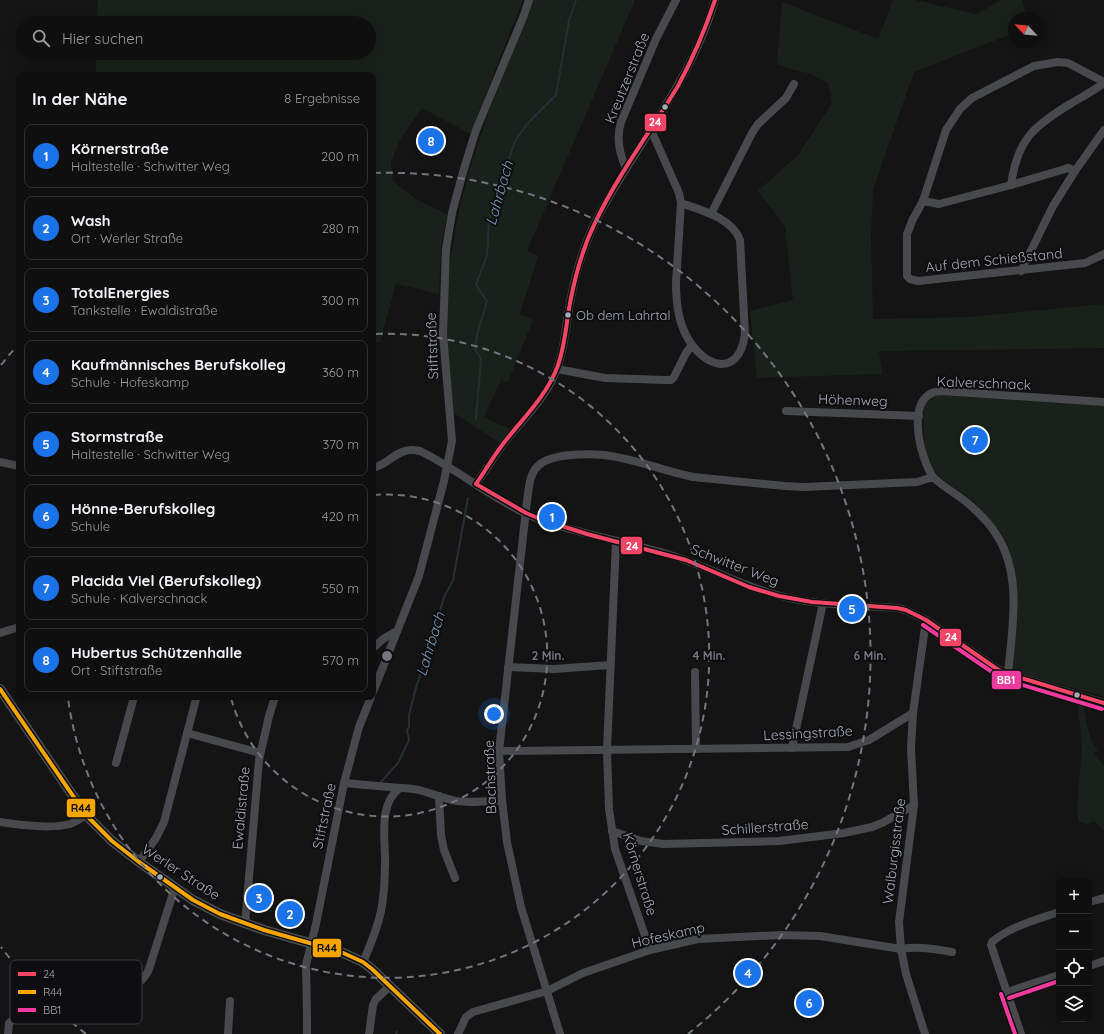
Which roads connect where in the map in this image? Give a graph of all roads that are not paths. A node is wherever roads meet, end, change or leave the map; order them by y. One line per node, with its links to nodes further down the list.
1 (529, 0): 24 (street, Stiftstraße)
2 (676, 0): 8 (street, Kreutzerstraße)
3 (715, 0): 6 (street)
4 (1104, 83): 10 (street); 11 (street)
5 (794, 84): 13 (street)
6 (651, 130): 8 (street); 12 (street)
7 (1104, 130): 9 (street)
8 (626, 168): 17 (street)
9 (1076, 171): 10 (street); 15 (street)
10 (1012, 186): 11 (street)
11 (923, 201): 15 (street, Auf dem Schießstand)
12 (681, 203): 13 (street); 16 (street)
13 (711, 214): 16 (street)
14 (1104, 254): 15 (street, Auf dem Schießstand)
15 (1021, 271)
16 (692, 346): 17 (street)
17 (557, 369): 26 (street)
18 (1104, 402): 20 (street, Kalverschnack)
19 (786, 411): 20 (street, Höhenweg)
20 (919, 416): 25 (street, Kalverschnack)
21 (0, 462): 22 (street)
22 (16, 465)
23 (376, 467): 24 (street, Schwitter Weg)
24 (447, 467): 26 (street, Schwitter Weg); 32 (street, Stiftstraße)
25 (933, 477): 27 (street, Bachstraße); 38 (street)
26 (476, 484): 27 (street, Schwitter Weg)
27 (526, 513): 28 (street, Schwitter Weg); 36 (street, Bachstraße)
28 (616, 541): 29 (street, Schwitter Weg); 35 (street, Körnerstraße)
29 (823, 603): 30 (street, Schwitter Weg); 48 (street)
30 (926, 620): 38 (street, Schwitter Weg); 46 (street, Walburgisstraße)
31 (16, 628): 33 (street)
32 (397, 631): 34 (street); 39 (street, Stiftstraße)
33 (0, 633)
34 (376, 645)
35 (610, 664): 36 (street); 50 (street, Körnerstraße)
36 (508, 666): 51 (street, Bachstraße)
37 (695, 672): 49 (street)
38 (1008, 674): 45 (street, Schwitter Weg)
39 (376, 684)
40 (0, 689): 59 (main road, Werler Straße)
41 (133, 700): 53 (street)
42 (196, 700): 47 (street)
43 (274, 700): 52 (street, Ewaldistraße)
44 (370, 700): 54 (street, Stiftstraße)
45 (1104, 703)
46 (913, 713): 48 (street, Lessingstraße); 58 (street, Walburgisstraße)
47 (187, 733): 52 (street); 62 (street)
48 (792, 748): 49 (street, Lessingstraße)
49 (696, 749): 50 (street, Lessingstraße)
50 (607, 750): 51 (street, Lessingstraße); 61 (street, Körnerstraße)
51 (499, 751): 57 (street, Bachstraße)
52 (260, 753): 68 (street, Ewaldistraße)
53 (116, 763)
54 (344, 783): 55 (street); 69 (street, Stiftstraße)
55 (400, 788): 56 (street); 74 (street)
56 (439, 796): 57 (street); 63 (street)
57 (502, 800): 79 (street, Bachstraße)
58 (914, 805): 61 (street, Schillerstraße); 70 (street, Walburgisstraße)
59 (86, 814): 60 (street); 62 (main road, Werler Straße)
60 (0, 822)
61 (612, 831): 71 (street, Körnerstraße)
62 (139, 862): 64 (main road, Werler Straße)
63 (455, 878)
64 (175, 887): 68 (main road, Werler Straße); 77 (street)
65 (1104, 898): 66 (street)
66 (1092, 901)
67 (1056, 913): 80 (street)
68 (245, 924): 69 (main road, Werler Straße)
69 (311, 944): 74 (main road, Werler Straße); 85 (street, Stiftstraße)
70 (901, 949): 71 (street, Hofeskamp); 72 (street, Hofeskamp); 90 (street, Walburgisstraße)
71 (650, 950): 79 (street, Hofeskamp)
72 (952, 952)
73 (1104, 961): 75 (street)
74 (363, 962): 78 (main road, Werler Straße)
75 (1092, 965)
76 (1056, 977): 80 (street)
77 (142, 981)
78 (390, 986): 86 (street); 87 (main road, Werler Straße)
79 (547, 991): 88 (street, Hofeskamp); 89 (street, Bachstraße)
80 (1007, 992): 91 (street)
81 (230, 1001): 84 (street)
82 (10, 1022): 83 (street)
83 (8, 1034)
84 (228, 1034)
85 (306, 1034)
86 (369, 1034)
87 (440, 1034)
88 (458, 1034)
89 (560, 1034)
90 (925, 1034)
91 (1021, 1034)

